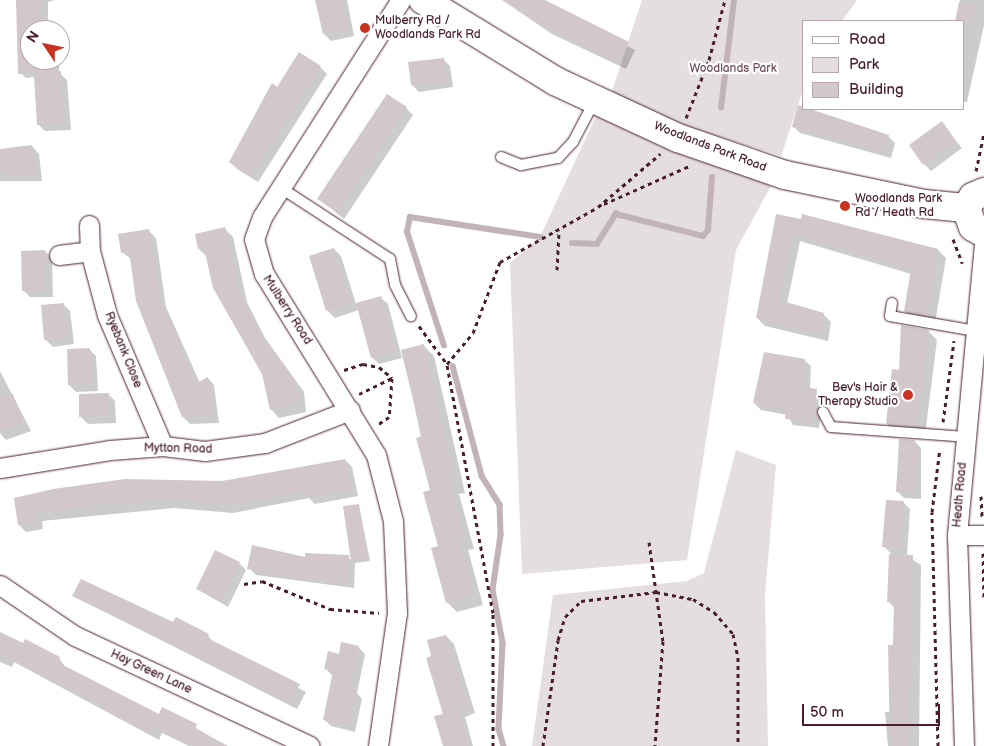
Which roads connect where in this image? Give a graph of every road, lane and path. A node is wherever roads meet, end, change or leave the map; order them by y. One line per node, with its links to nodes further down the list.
1 (401, 0): 8 (street, Mulberry Road)
2 (423, 0): 4 (street, Woodlands Park Road)
3 (725, 0): 5 (path)
4 (595, 99): 5 (street, Woodlands Park Road); 7 (lane)
5 (678, 138): 6 (street, Woodlands Park Road); 10 (path)
6 (719, 152): 9 (street, Woodlands Park Road); 10 (path)
7 (501, 157)
8 (281, 188): 20 (lane); 23 (street, Mulberry Road)
9 (975, 200): 13 (street)
10 (598, 207): 12 (path)
11 (89, 225): 15 (street, Ryebank Close)
12 (559, 232): 17 (path); 22 (path)
13 (984, 233)
14 (984, 245): 18 (street, Heath Road)
15 (90, 251): 16 (street); 29 (street, Ryebank Close)
16 (60, 255)
17 (556, 270)
18 (982, 285): 21 (street, Heath Road)
19 (892, 303): 21 (lane)
20 (411, 316): 22 (path)
21 (976, 331): 28 (street, Heath Road)
22 (447, 364): 40 (path)
23 (329, 375): 24 (path); 25 (street, Mulberry Road)
24 (392, 378): 25 (path); 27 (path)
25 (348, 406): 27 (street, Mulberry Road); 29 (street, Mytton Road)
26 (822, 412): 28 (lane)
27 (365, 434): 37 (street, Mulberry Road)
28 (966, 437): 31 (street, Heath Road)
29 (163, 446): 30 (street, Mytton Road)
30 (0, 468)
31 (957, 534): 32 (street); 44 (street, Heath Road)
32 (984, 535)
33 (648, 542): 36 (path)
34 (244, 584): 37 (path)
35 (0, 585): 38 (street, Hay Green Lane)
36 (656, 592): 41 (path); 42 (path); 43 (path)
37 (397, 613): 39 (street, Mulberry Road)
38 (310, 746)
39 (378, 746)
40 (493, 746)
41 (543, 746)
42 (655, 746)
43 (738, 746)
44 (964, 746)

